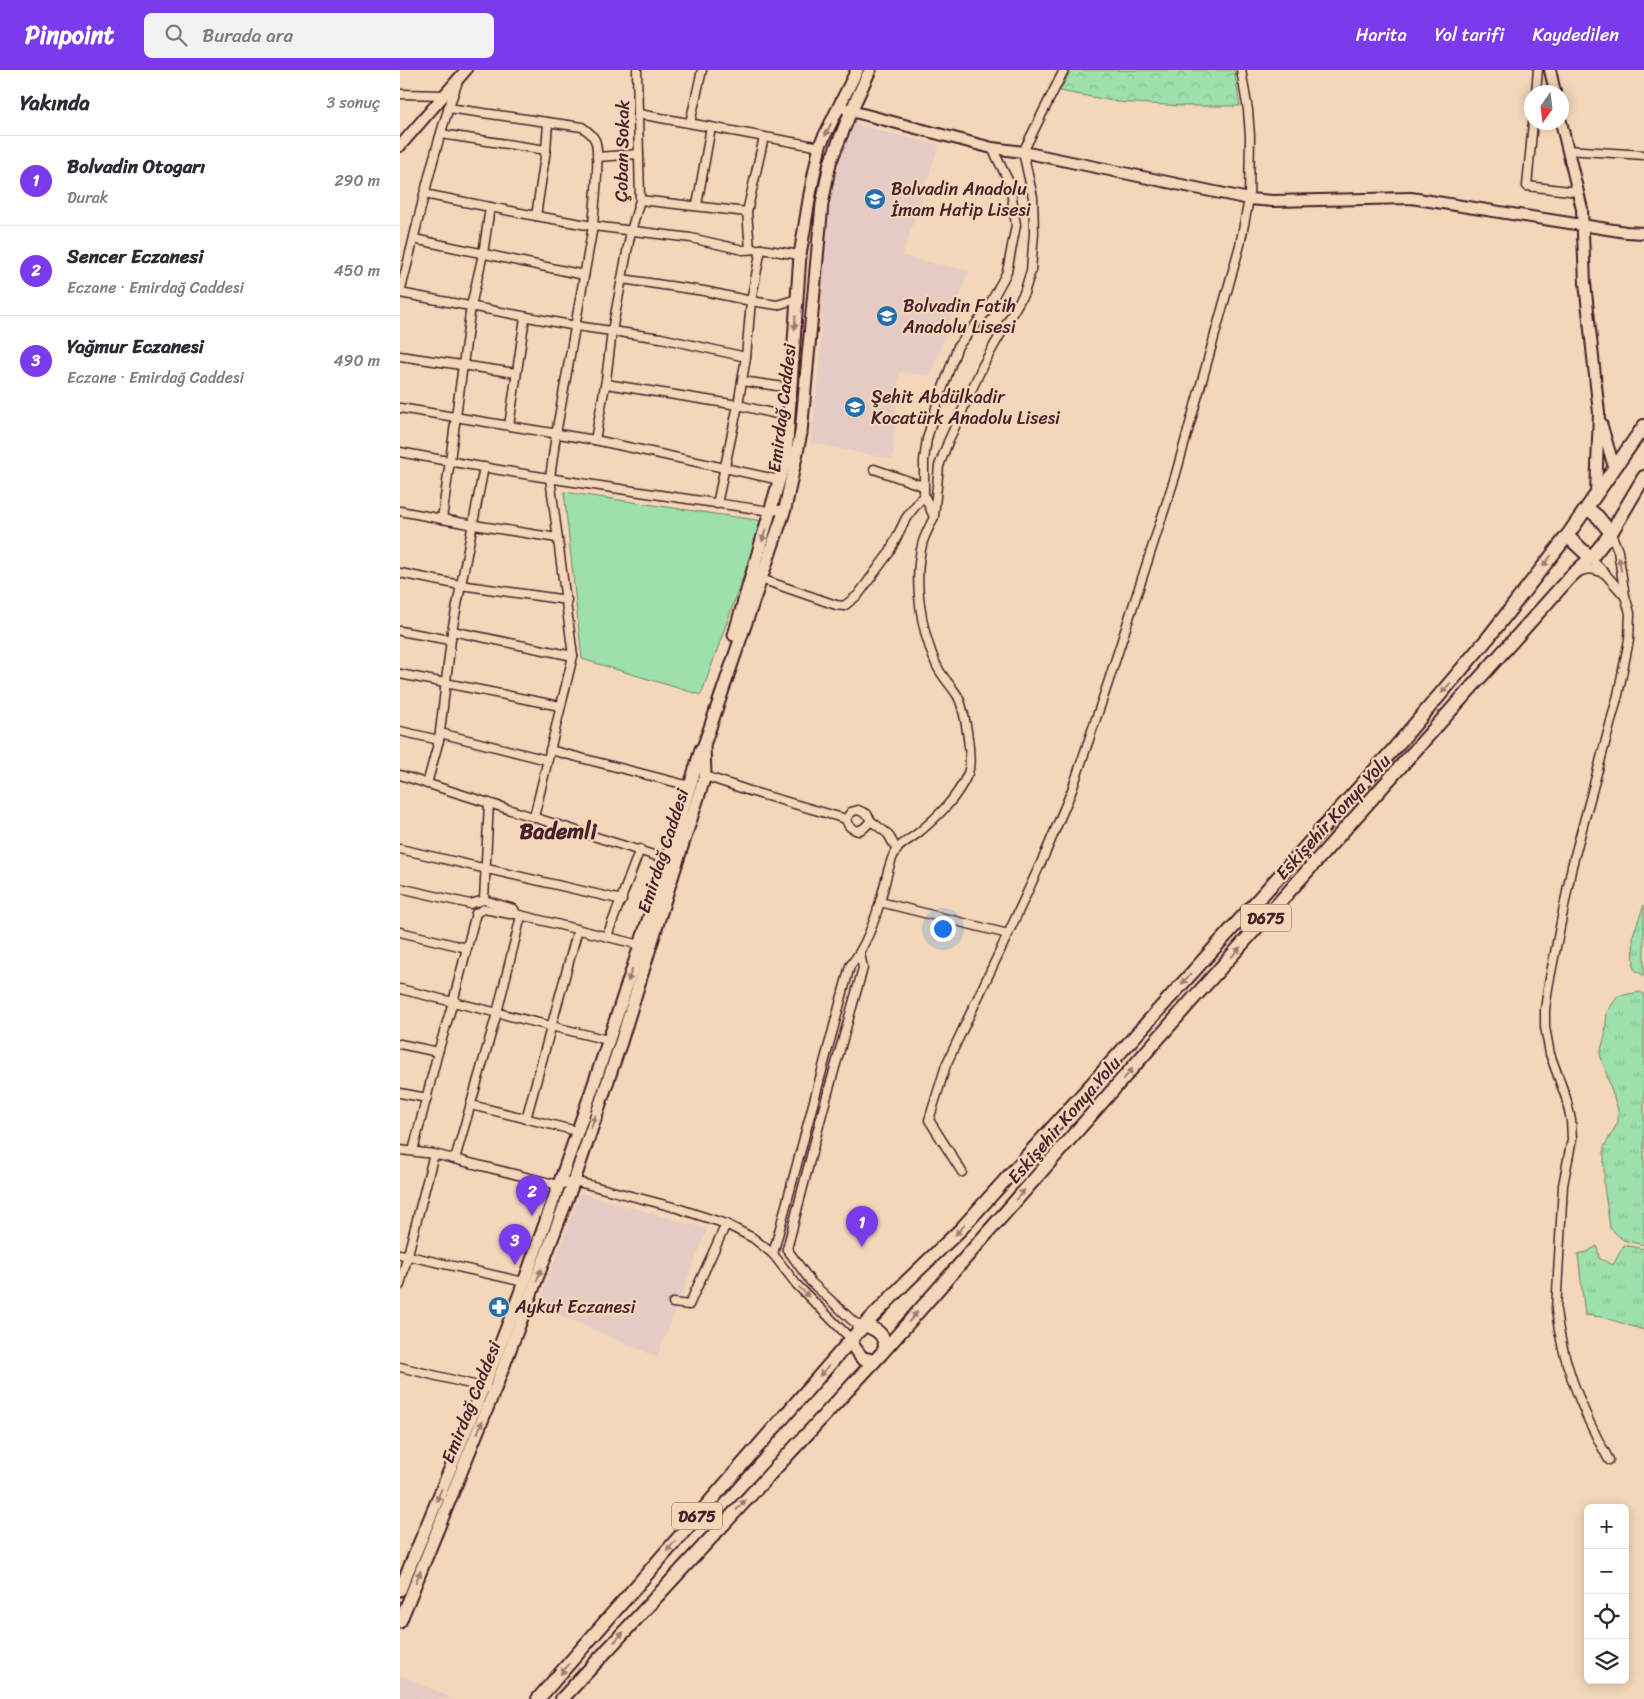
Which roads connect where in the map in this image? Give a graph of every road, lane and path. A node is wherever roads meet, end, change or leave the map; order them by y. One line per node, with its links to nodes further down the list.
1 (466, 70): 10 (street)
2 (637, 70): 18 (street, Çoban Sokak)
3 (702, 70): 20 (street)
4 (857, 70): 15 (main road, Emirdağ Caddesi)
5 (870, 70): 17 (main road, Emirdağ Caddesi)
6 (1064, 70): 31 (street)
7 (1241, 70): 37 (street)
8 (1538, 70): 11 (street)
9 (1550, 70): 12 (street)
10 (458, 80): 14 (street); 16 (street)
11 (1537, 85)
12 (1553, 85)
13 (400, 94): 14 (street)
14 (445, 95): 26 (street)
15 (838, 106): 17 (street); 27 (main road, Emirdağ Caddesi, one-way to 27)
16 (448, 108): 19 (street); 24 (street)
17 (851, 111): 28 (street); 91 (main road, Emirdağ Caddesi)
18 (639, 114): 20 (street); 32 (street, Çoban Sokak)
19 (548, 123): 29 (street); 34 (street)
20 (690, 123): 21 (street)
21 (711, 127): 25 (street); 39 (street)
22 (1531, 130): 35 (street)
23 (1563, 130): 30 (street)
24 (441, 134): 29 (street); 36 (street)
25 (764, 137): 27 (street); 41 (street)
26 (400, 146)
27 (820, 147): 51 (main road, Emirdağ Caddesi)
28 (992, 148): 31 (street); 86 (street)
29 (546, 150): 42 (street)
30 (1567, 150): 33 (street); 35 (street)
31 (1023, 152): 37 (street); 94 (street)
32 (638, 154): 34 (street); 38 (street, Çoban Sokak)
33 (1644, 155)
34 (597, 157): 44 (street)
35 (1578, 192): 43 (street)
36 (424, 194): 40 (street); 47 (street)
37 (1248, 199): 43 (street); 139 (street)
38 (640, 200): 39 (street); 45 (street, Çoban Sokak)
39 (697, 206): 41 (street)
40 (490, 208): 42 (street); 50 (street)
41 (747, 212): 48 (street)
42 (536, 216): 44 (street)
43 (1582, 224): 46 (street); 70 (street)
44 (593, 226): 45 (street); 52 (street)
45 (631, 231): 48 (street); 53 (street, Çoban Sokak)
46 (1644, 233)
47 (414, 239): 50 (street); 54 (street)
48 (750, 249): 49 (street)
49 (761, 249): 51 (street); 56 (street)
50 (483, 254): 52 (street); 57 (street)
51 (800, 255): 55 (main road, Emirdağ Caddesi)
52 (584, 275): 59 (street)
53 (622, 279): 56 (street); 60 (street, Çoban Sokak)
54 (400, 293): 57 (street)
55 (797, 299): 56 (street); 67 (main road, Emirdağ Caddesi, one-way to 67)
56 (751, 302): 62 (street)
57 (471, 306): 58 (street); 63 (street)
58 (525, 317): 59 (street); 64 (street)
59 (576, 326): 60 (street); 75 (street)
60 (612, 330): 62 (street); 66 (street, Çoban Sokak)
61 (400, 356): 63 (street)
62 (746, 357): 65 (street)
63 (463, 365): 64 (street); 71 (street)
64 (516, 373): 73 (street)
65 (742, 380): 67 (street); 68 (street)
66 (606, 384): 68 (street); 76 (street, Çoban Sokak)
67 (791, 388): 72 (main road, Emirdağ Caddesi)
68 (738, 405): 72 (street); 80 (street)
69 (400, 408): 71 (street)
70 (1599, 414): 81 (street); 87 (street)
71 (456, 416): 73 (street); 78 (street)
72 (789, 417): 85 (main road, Emirdağ Caddesi)
73 (509, 426): 75 (street)
74 (1644, 426): 81 (highway, D675)
75 (556, 434): 76 (street); 84 (street)
76 (595, 440): 80 (street)
77 (400, 452): 78 (street)
78 (450, 462): 79 (street); 95 (street)
79 (484, 467): 84 (street); 96 (street)
80 (724, 468): 85 (street); 89 (street)
81 (1614, 468): 87 (highway, D675)
82 (874, 469): 86 (street)
83 (1644, 477): 97 (highway, Eskişehir Konya Yolu / D675)
84 (550, 478): 89 (street); 99 (street)
85 (780, 480): 93 (main road, Emirdağ Caddesi)
86 (923, 486): 88 (street)
87 (1596, 493): 90 (highway, D675)
88 (924, 495): 94 (street); 104 (street)
89 (717, 504): 93 (street)
90 (1587, 508): 97 (highway); 98 (highway, D675)
91 (785, 509): 93 (street); 104 (main road, Emirdağ Caddesi)
92 (400, 511): 95 (street)
93 (770, 512): 122 (main road, Emirdağ Caddesi, one-way to 122)
94 (934, 517): 129 (street)
95 (442, 519): 96 (street)
96 (474, 526): 99 (street); 105 (street)
97 (1611, 532): 100 (highway, Eskişehir Konya Yolu / D675); 106 (street, one-way to 97)
98 (1566, 536): 100 (highway); 170 (highway, D675, one-way to 170)
99 (557, 538): 107 (street)
100 (1592, 558): 102 (street); 103 (highway, Eskişehir Konya Yolu / D675)
101 (400, 573): 105 (street)
102 (1608, 576): 103 (street); 106 (street)
103 (1570, 577): 172 (highway, Eskişehir Konya Yolu / D675, one-way to 103)
104 (761, 579): 120 (main road, Emirdağ Caddesi)
105 (460, 585): 107 (street); 109 (street)
106 (1625, 596): 175 (street)
107 (567, 600): 111 (street)
108 (400, 631): 110 (street)
109 (452, 631): 110 (street); 111 (street)
110 (450, 640): 113 (street)
111 (573, 656): 114 (street)
112 (400, 674): 113 (street)
113 (446, 683): 114 (street); 116 (street)
114 (560, 706): 117 (street)
115 (400, 731): 116 (street)
116 (439, 737): 118 (street); 121 (street)
117 (550, 750): 118 (street); 122 (street)
118 (547, 760): 124 (street)
119 (400, 775): 121 (street)
120 (706, 776): 125 (street); 141 (main road, Emirdağ Caddesi)
121 (427, 784): 123 (street)
122 (690, 786): 130 (main road, Emirdağ Caddesi)
123 (489, 803): 124 (street); 131 (street)
124 (534, 817): 128 (street)
125 (846, 819): 126 (street); 126 (street)
126 (871, 820): 129 (street)
127 (400, 848): 131 (street)
128 (640, 849): 130 (street); 134 (street)
129 (896, 850): 135 (street)
130 (666, 859): 141 (main road, Emirdağ Caddesi)
131 (486, 868): 133 (street); 134 (street)
132 (400, 888): 133 (street)
133 (484, 900): 136 (street)
134 (622, 900): 140 (street)
135 (880, 902): 139 (street); 143 (street)
136 (519, 915): 137 (street); 142 (street); 146 (street)
137 (578, 929): 140 (street); 147 (street)
138 (400, 932): 142 (street)
139 (1008, 934): 160 (street)
140 (607, 936): 141 (street)
141 (645, 947): 148 (main road, Emirdağ Caddesi, one-way to 148); 161 (main road, Emirdağ Caddesi, one-way to 141)
142 (467, 948): 145 (street)
143 (860, 953): 164 (street); 165 (street)
144 (400, 989): 145 (street)
145 (453, 1002): 146 (street); 150 (street)
146 (497, 1013): 147 (street); 153 (street)
147 (551, 1026): 148 (street); 154 (street)
148 (608, 1040): 155 (main road, Emirdağ Caddesi)
149 (400, 1044): 150 (street)
150 (438, 1052): 152 (street)
151 (400, 1093): 152 (street)
152 (427, 1098): 157 (street)
153 (472, 1105): 154 (street); 159 (street)
154 (526, 1119): 155 (street)
155 (577, 1131): 162 (main road, Emirdağ Caddesi)
156 (400, 1150): 157 (street)
157 (413, 1152): 158 (street)
158 (434, 1154): 159 (street); 166 (street)
159 (455, 1159): 162 (street)
160 (962, 1172)
161 (574, 1181): 162 (street); 163 (street); 174 (main road, Emirdağ Caddesi, one-way to 161)
162 (558, 1185): 167 (main road, Emirdağ Caddesi)
163 (726, 1224): 165 (street); 169 (street)
164 (787, 1250): 165 (street); 170 (street)
165 (773, 1254): 171 (street, one-way to 171)
166 (404, 1255): 167 (street); 168 (street)
167 (524, 1282): 174 (main road, Emirdağ Caddesi)
168 (400, 1284)
169 (673, 1303)
170 (864, 1325): 171 (highway, D675); 172 (highway)
171 (851, 1339): 172 (highway); 178 (highway, D675, one-way to 178)
172 (880, 1354): 179 (highway, D675, one-way to 172)
173 (400, 1367): 174 (street)
174 (489, 1388): 176 (main road, Emirdağ Caddesi, one-way to 176); 177 (main road, Emirdağ Caddesi, one-way to 174)
175 (1609, 1460)
176 (400, 1590)
177 (400, 1622)
178 (538, 1699)
179 (562, 1699)

